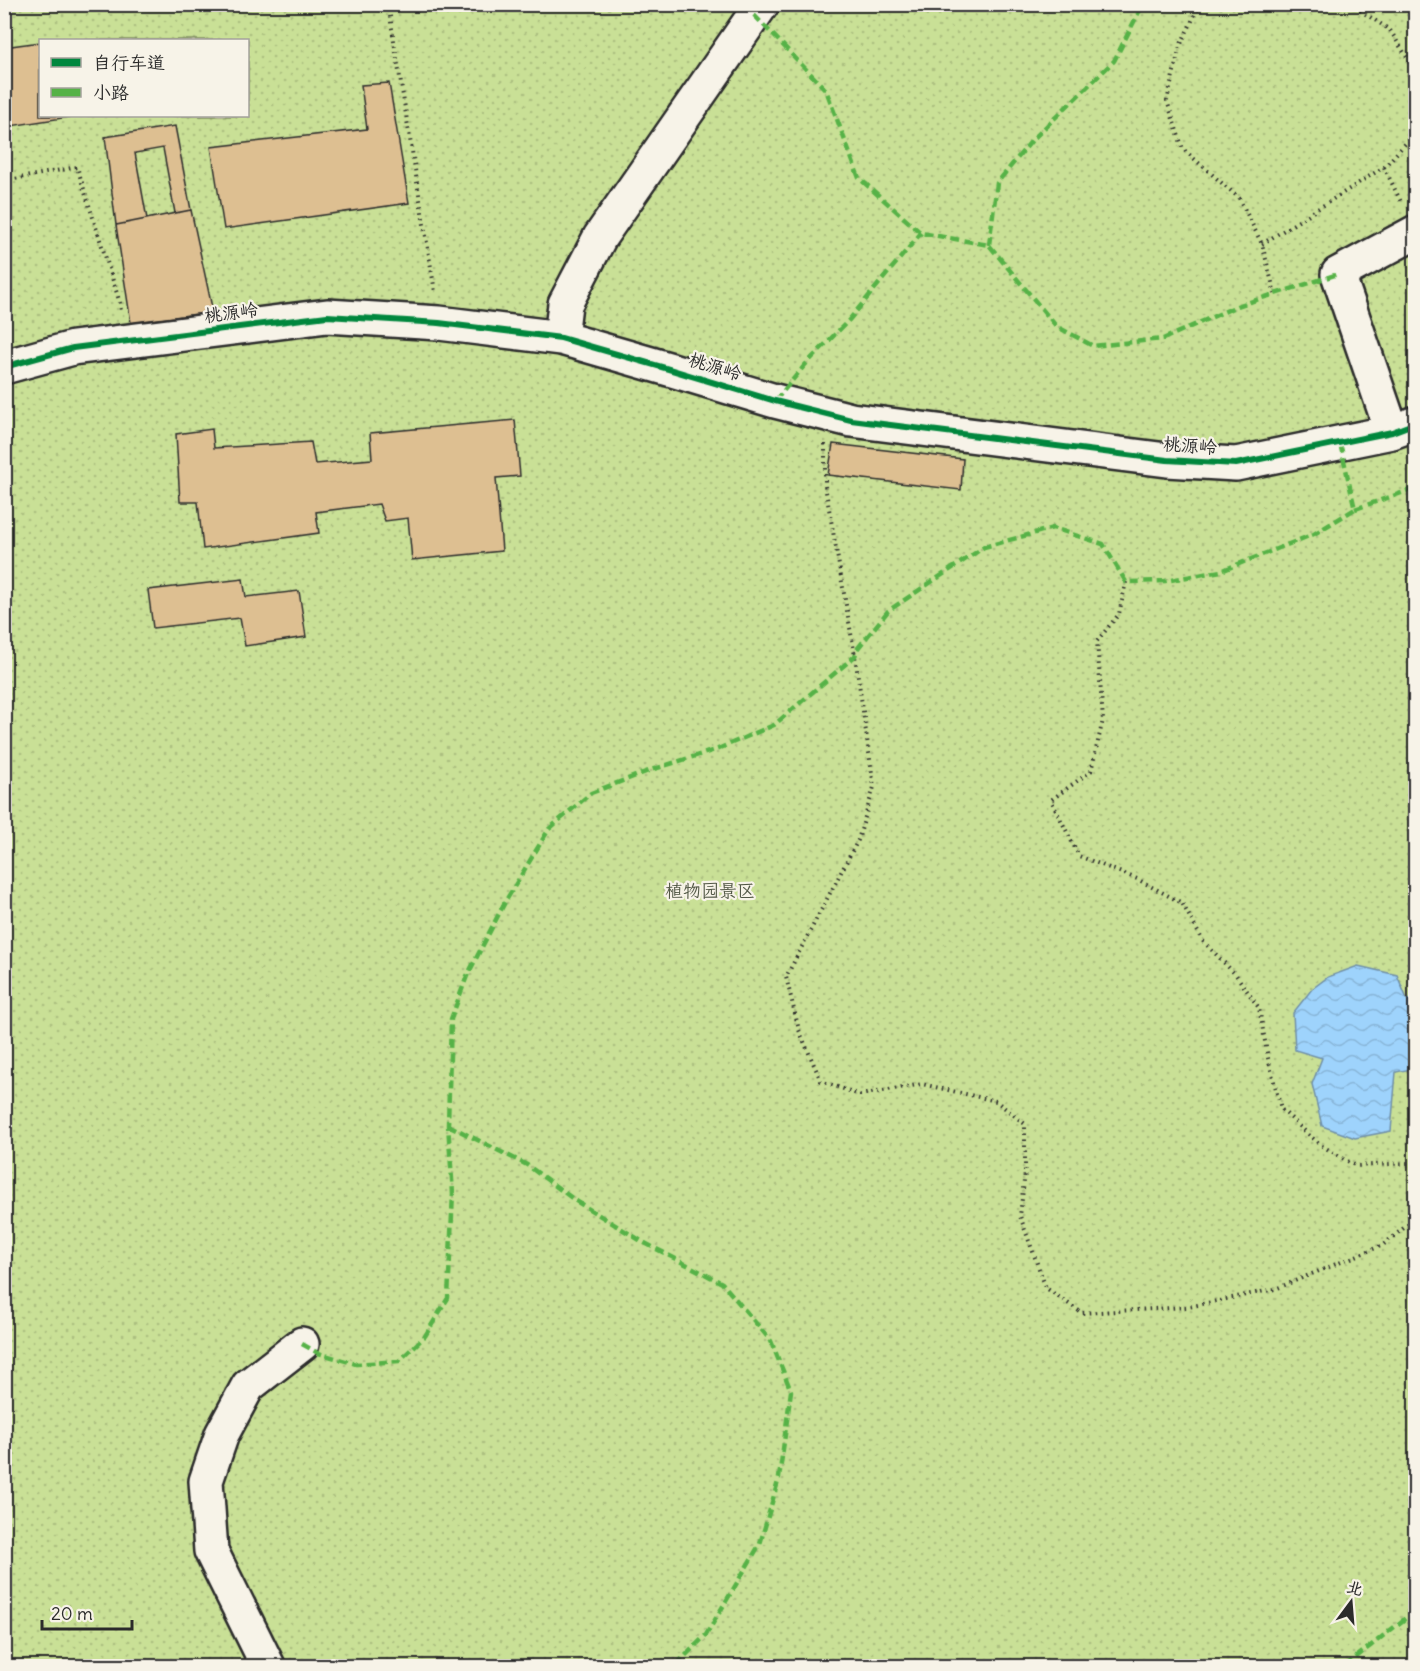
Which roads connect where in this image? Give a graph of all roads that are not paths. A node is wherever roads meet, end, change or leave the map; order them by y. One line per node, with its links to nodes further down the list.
1 (762, 4): 3 (street)
2 (1415, 232): 5 (street)
3 (561, 338): 4 (street, 桃源岭); 5 (street, 桃源岭)
4 (4, 367)
5 (1404, 428)
6 (302, 1344): 7 (street)
7 (268, 1666)

